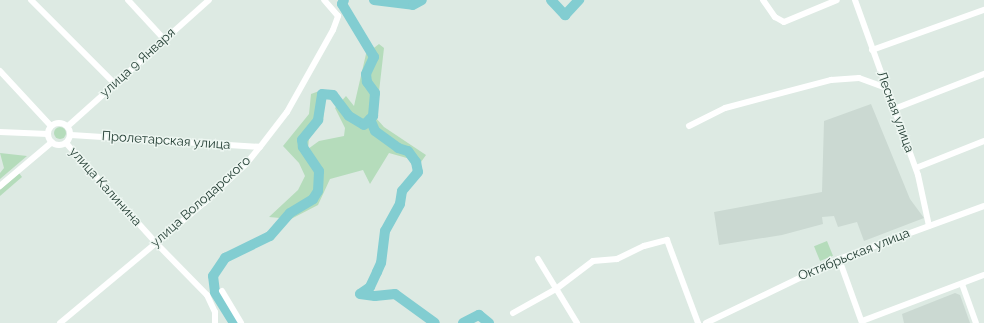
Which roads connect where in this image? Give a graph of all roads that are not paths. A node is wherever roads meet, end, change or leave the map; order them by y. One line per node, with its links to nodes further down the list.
1 (31, 0): 13 (street)
2 (128, 0): 9 (street)
3 (209, 0): 9 (street, улица 9 Января)
4 (324, 0): 25 (street, улица Володарского)
5 (763, 0): 6 (street)
6 (837, 0)
7 (854, 0): 10 (street, Лесная улица)
8 (984, 10): 10 (street)
9 (164, 39): 13 (street, улица 9 Января)
10 (872, 50): 14 (street, Лесная улица)
11 (0, 71): 16 (street)
12 (984, 74): 15 (street)
13 (115, 84): 17 (street, улица 9 Января)
14 (886, 88): 15 (street, Лесная улица); 18 (street)
15 (894, 109): 26 (street, Лесная улица)
16 (51, 126): 17 (street); 20 (street)
17 (68, 126): 21 (street)
18 (690, 126)
19 (0, 132): 20 (street)
20 (48, 134): 23 (street)
21 (71, 135): 24 (street); 25 (street, Пролетарская улица)
22 (984, 141): 26 (street)
23 (52, 142): 24 (street); 27 (street)
24 (66, 143): 30 (street, улица Калинина)
25 (260, 147): 30 (street, улица Володарского)
26 (916, 168): 29 (street, Лесная улица)
27 (0, 186)
28 (984, 206): 29 (street, Октябрьская улица)
29 (929, 226): 32 (street, Октябрьская улица)
30 (156, 243): 39 (street, улица Володарского); 40 (street, улица Калинина)
31 (538, 259): 35 (street)
32 (839, 259): 38 (street); 44 (street, Октябрьская улица)
33 (984, 275): 34 (street)
34 (962, 284): 38 (street); 45 (street)
35 (556, 289): 37 (street); 42 (street); 43 (street)
36 (222, 291): 41 (street)
37 (512, 313)
38 (862, 322)
39 (60, 323)
40 (215, 323)
41 (241, 323)
42 (577, 323)
43 (698, 323)
44 (706, 323)
45 (976, 323)

